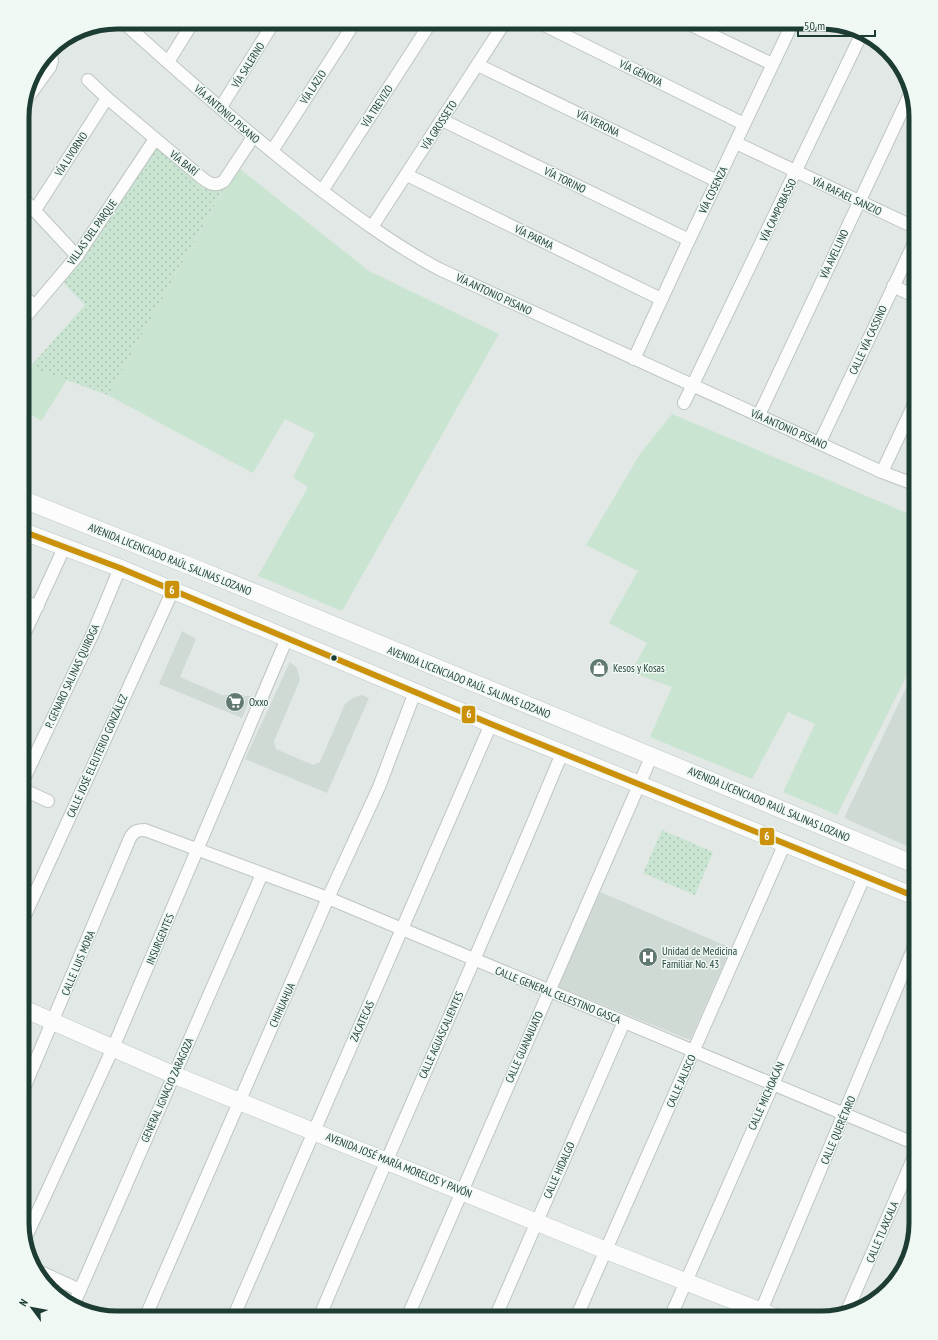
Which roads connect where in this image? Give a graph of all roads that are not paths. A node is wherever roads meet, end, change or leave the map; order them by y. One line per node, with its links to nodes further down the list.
1 (131, 29): 12 (street, VÍA ANTONIO PISANO)
2 (189, 29): 12 (street)
3 (270, 29): 19 (street, VÍA SALERNO)
4 (350, 29): 25 (street, VÍA LAZIO)
5 (426, 29): 29 (street, VÍA TREVIZO)
6 (500, 29): 14 (street, VÍA GROSSETO)
7 (552, 29): 21 (street, VÍA GÉNOVA)
8 (699, 29): 13 (street)
9 (790, 29): 13 (street, VÍA COSENZA)
10 (860, 38): 26 (street, VÍA CAMPOBASSO)
11 (52, 58): 16 (street)
12 (168, 62): 19 (street, VÍA ANTONIO PISANO)
13 (772, 64): 21 (street, VÍA COSENZA)
14 (478, 65): 20 (street, VÍA GROSSETO); 28 (street, VÍA VERONA)
15 (88, 80): 17 (street, VÍA BARÍ)
16 (33, 93)
17 (107, 98): 23 (street, VÍA BARÍ); 32 (street, VÍA LIVORNO)
18 (907, 100): 30 (street, VÍA AVELLINO)
19 (221, 107): 22 (street, VÍA ANTONIO PISANO)
20 (442, 120): 27 (street, VÍA GROSSETO); 35 (street, VÍA TORINO)
21 (744, 124): 24 (street, VÍA COSENZA)
22 (253, 137): 23 (street, VÍA BARÍ); 25 (street, VÍA ANTONIO PISANO)
23 (155, 139): 37 (street, VILLAS DEL PARQUE)
24 (736, 143): 26 (street, VÍA RAFAEL SANZIO); 28 (street, VÍA COSENZA)
25 (272, 151): 29 (street, VÍA ANTONIO PISANO)
26 (796, 172): 30 (street, VÍA RAFAEL SANZIO); 45 (street, VÍA CAMPOBASSO)
27 (407, 175): 34 (street, VÍA GROSSETO); 40 (street, VÍA PARMA)
28 (717, 181): 35 (street, VÍA COSENZA)
29 (322, 190): 34 (street, VÍA ANTONIO PISANO)
30 (859, 202): 33 (street, VÍA RAFAEL SANZIO); 47 (street, VÍA AVELLINO)
31 (29, 204): 32 (street)
32 (35, 210): 37 (street)
33 (909, 225)
34 (372, 228): 44 (street, VÍA ANTONIO PISANO)
35 (689, 240): 40 (street, VÍA COSENZA)
36 (909, 253): 38 (street, CALLE VÍA CASSINO)
37 (77, 256): 42 (street, VILLAS DEL PARQUE)
38 (893, 286): 39 (street); 49 (street, CALLE VÍA CASSINO)
39 (909, 294)
40 (661, 299): 44 (street, VÍA COSENZA)
41 (29, 301): 42 (street)
42 (34, 306): 43 (street, VILLAS DEL PARQUE)
43 (29, 312)
44 (634, 359): 45 (street, VÍA ANTONIO PISANO)
45 (693, 386): 46 (street, VÍA CAMPOBASSO); 47 (street, VÍA ANTONIO PISANO)
46 (684, 403)
47 (759, 415): 49 (street, VÍA ANTONIO PISANO)
48 (909, 415): 50 (street)
49 (820, 442): 50 (street, VÍA ANTONIO PISANO)
50 (882, 472): 51 (street, VÍA ANTONIO PISANO)
51 (909, 482)
52 (29, 503): 64 (main road, AVENIDA LICENCIADO RAÚL SALINAS LOZANO)
53 (29, 533): 54 (main road)
54 (65, 546): 55 (main road); 58 (street)
55 (120, 568): 56 (main road); 65 (street, P. GENARO SALINAS QUIROGA)
56 (173, 590): 60 (main road); 77 (street, CALLE JOSÉ ELEUTERIO GONZÁLEZ)
57 (29, 603): 58 (street)
58 (38, 606): 59 (street)
59 (29, 625)
60 (287, 638): 61 (main road); 71 (street, INSURGENTES)
61 (415, 692): 62 (main road); 76 (street, CHIHUAHUA)
62 (491, 724): 63 (main road); 78 (street, ZACATECAS)
63 (562, 753): 66 (main road); 80 (street, CALLE AGUASCALIENTES)
64 (652, 755): 66 (street, CALLE GUANAJUATO); 72 (main road, AVENIDA LICENCIADO RAÚL SALINAS LOZANO)
65 (29, 768)
66 (638, 784): 70 (main road); 81 (street, CALLE GUANAJUATO)
67 (29, 792): 68 (street)
68 (48, 801)
69 (133, 832): 71 (street, CALLE GENERAL CELESTINO GASCA); 83 (street, CALLE LUIS MORA)
70 (785, 843): 74 (main road); 86 (street, CALLE JALISCO)
71 (198, 849): 73 (street, CALLE GENERAL CELESTINO GASCA); 85 (street, INSURGENTES)
72 (909, 862)
73 (262, 874): 76 (street, CALLE GENERAL CELESTINO GASCA); 87 (street, GENERAL IGNACIO ZARAGOZA)
74 (865, 876): 75 (main road); 89 (street, CALLE MICHOACÁN)
75 (909, 894)
76 (328, 898): 78 (street, CALLE GENERAL CELESTINO GASCA); 90 (street, CHIHUAHUA)
77 (29, 907)
78 (402, 930): 80 (street, CALLE GENERAL CELESTINO GASCA); 92 (street, ZACATECAS)
79 (909, 959): 91 (street, CALLE QUERÉTARO)
80 (474, 960): 81 (street, CALLE GENERAL CELESTINO GASCA); 94 (street, CALLE AGUASCALIENTES)
81 (548, 991): 84 (street, CALLE GENERAL CELESTINO GASCA); 96 (street, CALLE GUANAJUATO)
82 (29, 1011): 83 (main road, AVENIDA JOSÉ MARÍA MORELOS Y PAVÓN)
83 (53, 1022): 85 (main road, AVENIDA JOSÉ MARÍA MORELOS Y PAVÓN); 88 (street, CALLE LUIS MORA)
84 (624, 1022): 86 (street, CALLE GENERAL CELESTINO GASCA); 97 (street, CALLE HIDALGO)
85 (113, 1048): 87 (main road, AVENIDA JOSÉ MARÍA MORELOS Y PAVÓN); 98 (street, INSURGENTES)
86 (694, 1051): 89 (street, CALLE GENERAL CELESTINO GASCA); 99 (street, CALLE JALISCO)
87 (174, 1075): 90 (main road, AVENIDA JOSÉ MARÍA MORELOS Y PAVÓN); 102 (street, GENERAL IGNACIO ZARAGOZA)
88 (29, 1077)
89 (772, 1083): 91 (street, CALLE GENERAL CELESTINO GASCA); 101 (street, CALLE MICHOACÁN)
90 (240, 1101): 92 (main road, AVENIDA JOSÉ MARÍA MORELOS Y PAVÓN); 105 (street, CHIHUAHUA)
91 (845, 1113): 93 (street, CALLE GENERAL CELESTINO GASCA); 113 (street, CALLE QUERÉTARO)
92 (314, 1131): 94 (main road, AVENIDA JOSÉ MARÍA MORELOS Y PAVÓN); 106 (street, ZACATECAS)
93 (909, 1141)
94 (386, 1160): 96 (main road, AVENIDA JOSÉ MARÍA MORELOS Y PAVÓN); 107 (street, CALLE AGUASCALIENTES)
95 (909, 1168): 104 (street, CALLE TLAXCALA)
96 (461, 1190): 97 (main road, AVENIDA JOSÉ MARÍA MORELOS Y PAVÓN); 108 (street, CALLE GUANAJUATO)
97 (536, 1222): 99 (main road, AVENIDA JOSÉ MARÍA MORELOS Y PAVÓN); 109 (street, CALLE HIDALGO)
98 (29, 1228)
99 (606, 1250): 101 (main road, AVENIDA JOSÉ MARÍA MORELOS Y PAVÓN); 110 (street, CALLE JALISCO)
100 (46, 1274): 102 (street)
101 (686, 1282): 111 (street, CALLE MICHOACÁN); 112 (main road, AVENIDA JOSÉ MARÍA MORELOS Y PAVÓN)
102 (80, 1290): 103 (street, GENERAL IGNACIO ZARAGOZA)
103 (75, 1300)
104 (849, 1306)
105 (148, 1311)
106 (236, 1311)
107 (322, 1311)
108 (410, 1311)
109 (498, 1311)
110 (579, 1311)
111 (673, 1311)
112 (752, 1311)
113 (760, 1311)

